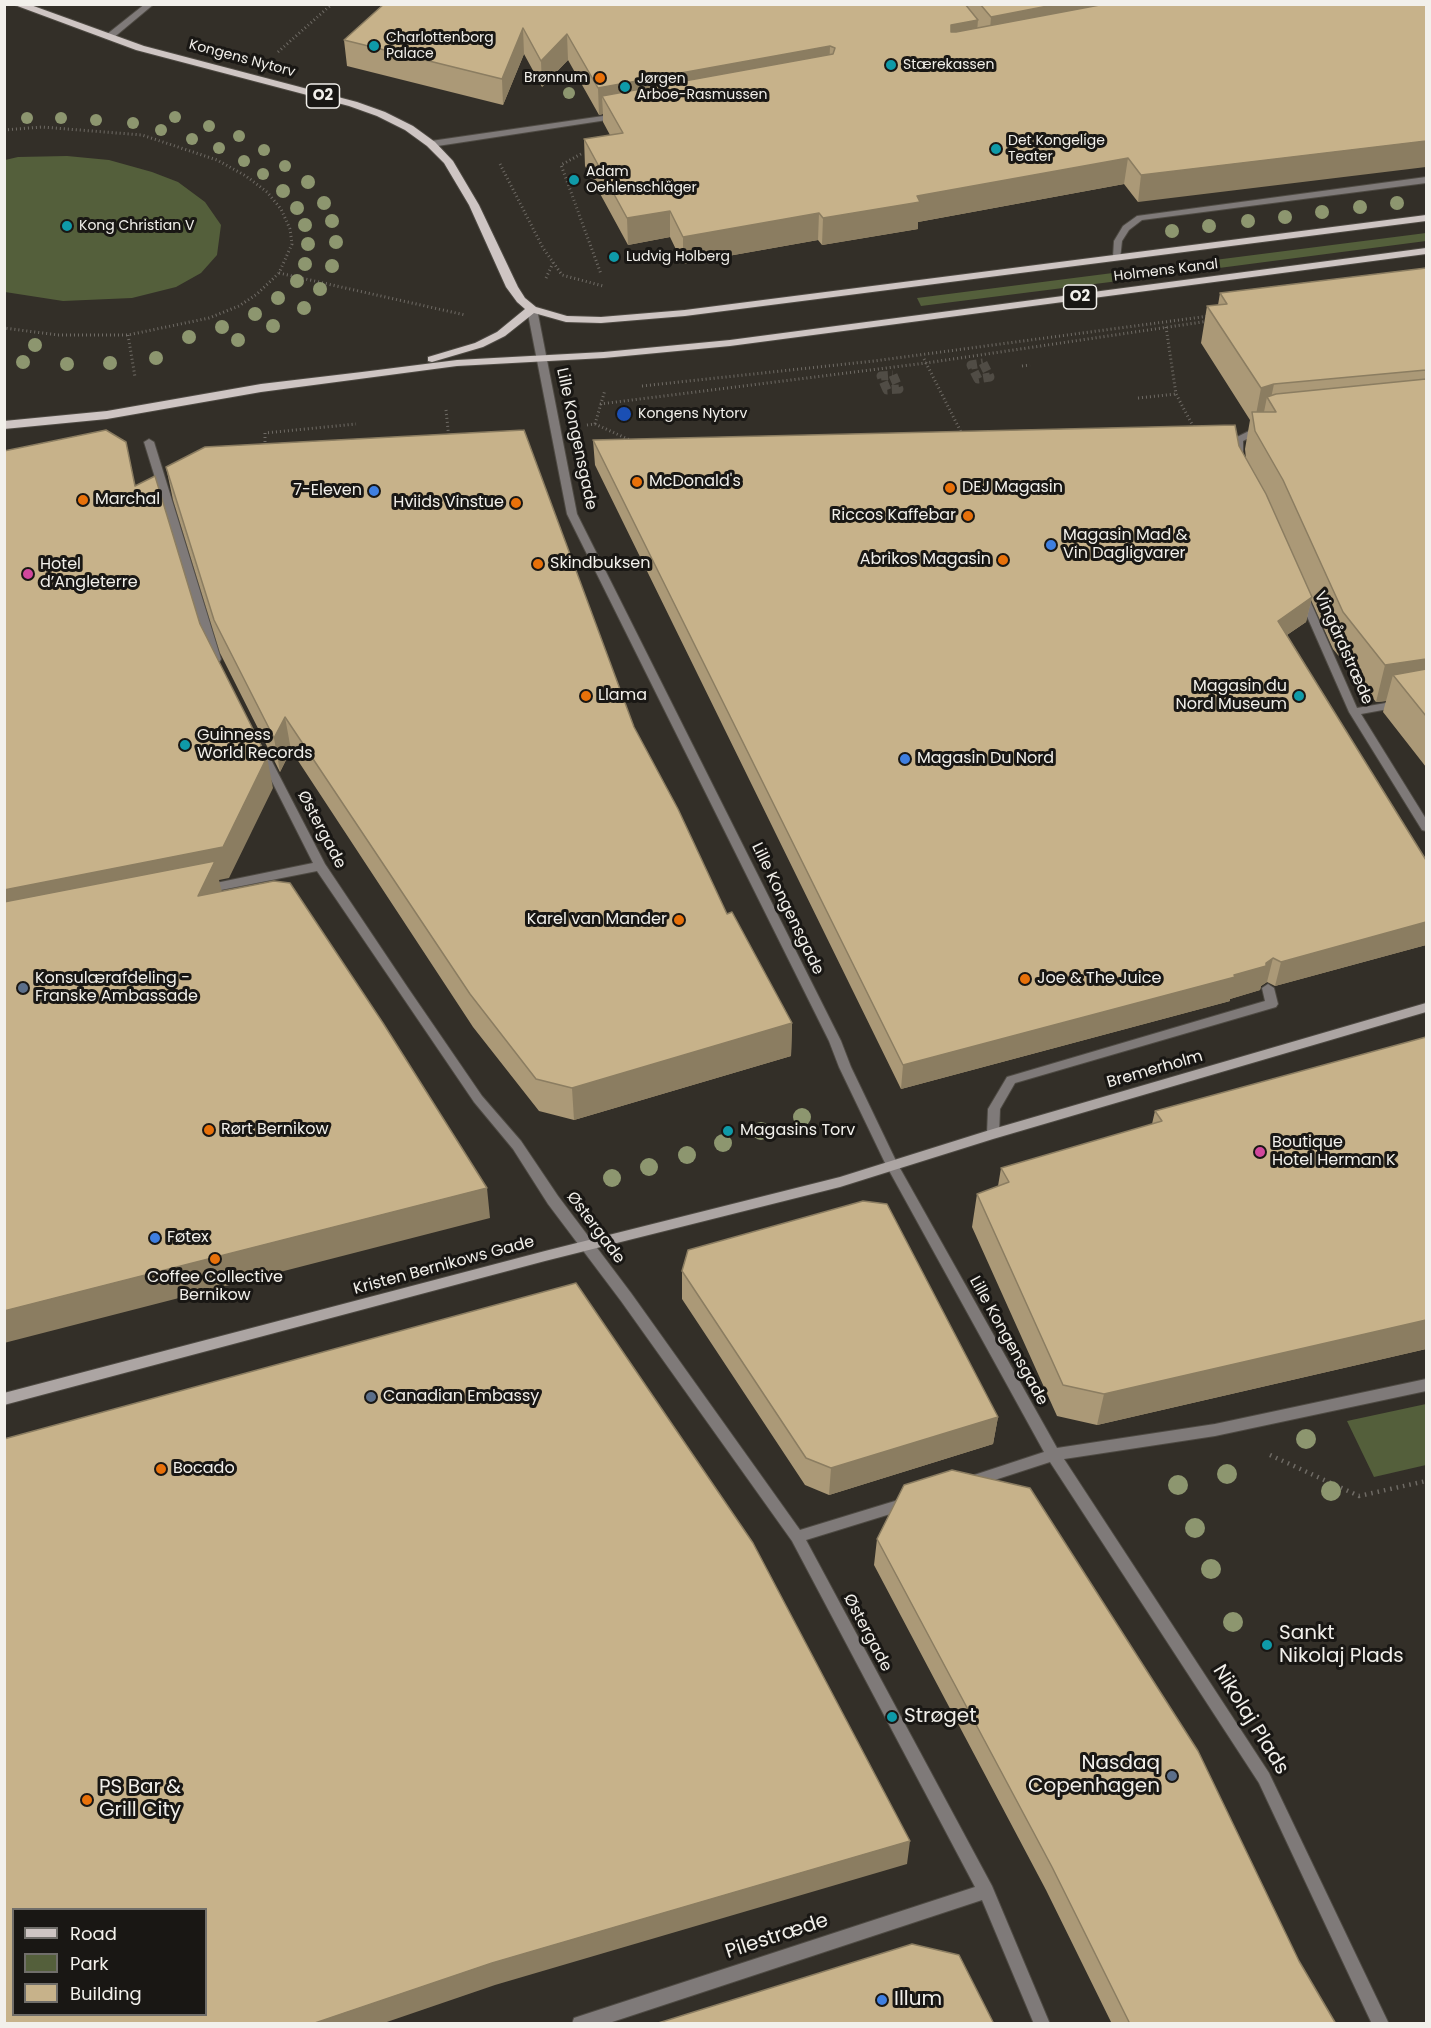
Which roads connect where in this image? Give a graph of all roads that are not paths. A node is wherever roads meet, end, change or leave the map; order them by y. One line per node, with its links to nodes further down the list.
1 (16, 4): 3 (main road, Kongens Nytorv / O2)
2 (150, 4): 3 (street)
3 (109, 37): 5 (main road, Kongens Nytorv / O2)
4 (630, 113): 5 (street)
5 (431, 144): 10 (main road, Kongens Nytorv / O2)
6 (1426, 180): 9 (street, Holmens Kanal)
7 (1426, 218): 9 (main road, Holmens Kanal / O2)
8 (1426, 251): 11 (main road, Holmens Kanal / O2)
9 (1117, 257): 10 (main road, Holmens Kanal / O2)
10 (532, 309): 11 (street, Lille Kongensgade); 12 (main road)
11 (542, 358): 12 (main road, O2); 28 (street, Lille Kongensgade)
12 (389, 372): 13 (main road, O2)
13 (4, 425)
14 (1267, 426): 16 (street)
15 (149, 442): 18 (street)
16 (1241, 469)
17 (1297, 583): 20 (street, Vingårdstræde)
18 (224, 676)
19 (1426, 699): 20 (street)
20 (1354, 712): 22 (street, Vingårdstræde)
21 (256, 739): 23 (street, Østergade)
22 (1426, 827)
23 (320, 866): 24 (street); 29 (street, Østergade)
24 (188, 892)
25 (1268, 988): 27 (street)
26 (1426, 1008): 27 (street, Bremerholm)
27 (993, 1134): 28 (street, Bremerholm)
28 (892, 1165): 29 (street, Kristen Bernikows Gade); 32 (street, Lille Kongensgade)
29 (586, 1245): 31 (street, Kristen Bernikows Gade); 35 (street, Østergade)
30 (1426, 1385): 32 (street)
31 (4, 1399)
32 (1053, 1455): 33 (street); 39 (street, Nikolaj Plads)
33 (952, 1488)
34 (918, 1499): 35 (street)
35 (797, 1537): 36 (street, Østergade)
36 (986, 1891): 37 (street, Pilestræde); 38 (street, Østergade)
37 (580, 2024)
38 (1042, 2024)
39 (1381, 2024)

